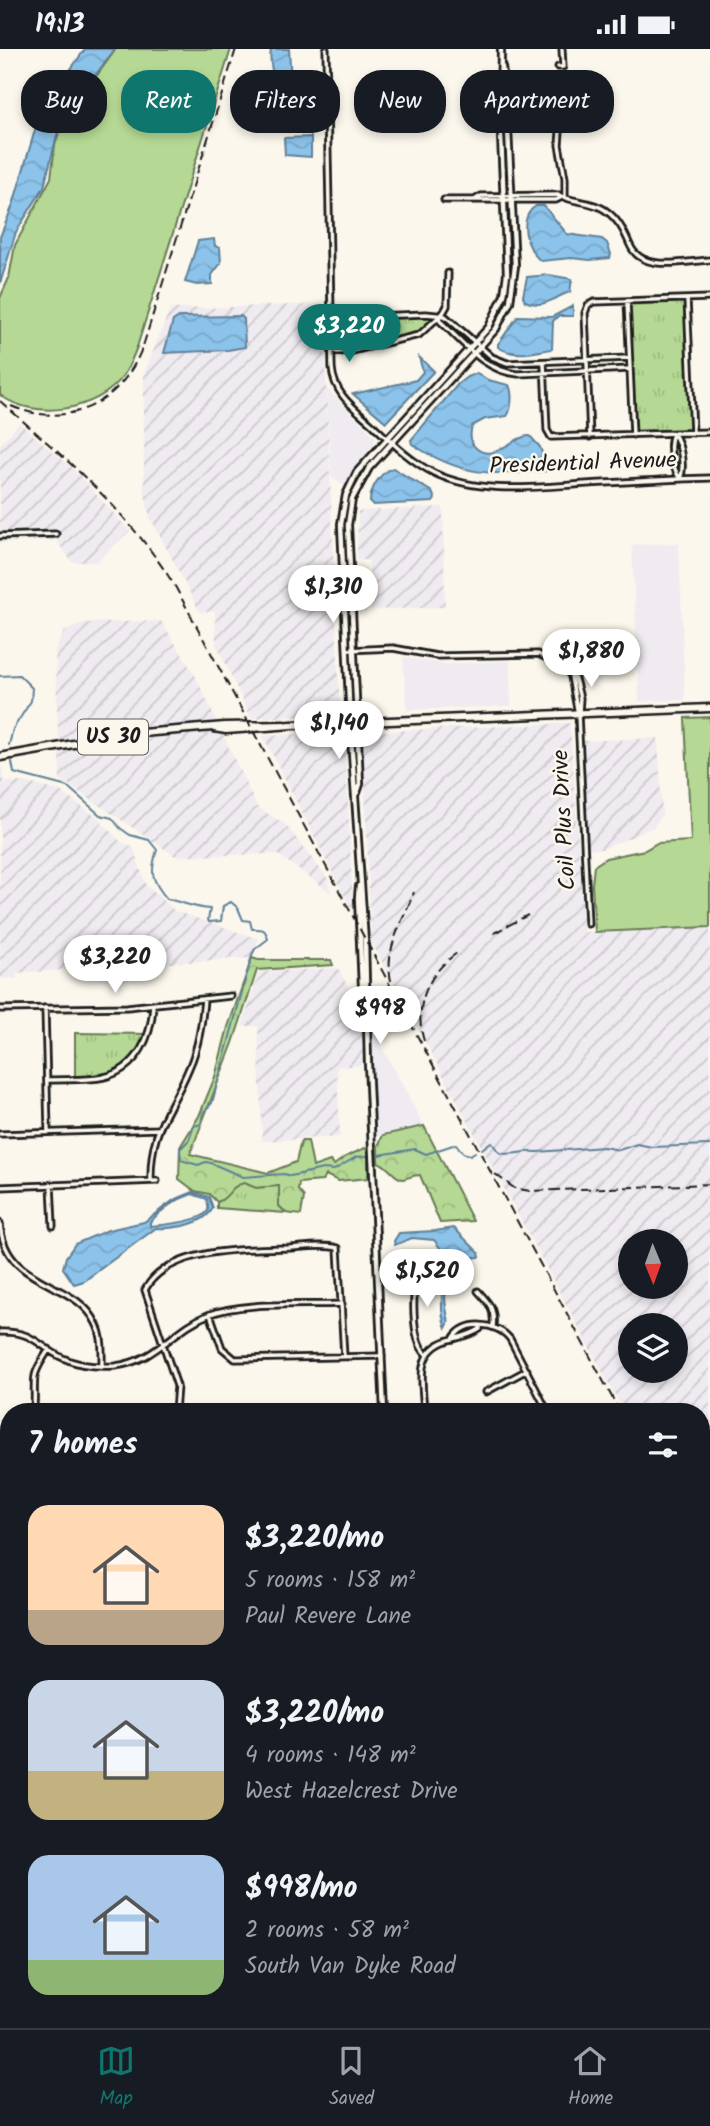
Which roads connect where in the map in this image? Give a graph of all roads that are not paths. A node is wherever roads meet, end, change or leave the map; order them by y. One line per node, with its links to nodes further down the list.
1 (326, 49): 20 (street, Presidential Avenue)
2 (501, 49): 4 (street)
3 (562, 49): 5 (street)
4 (501, 64): 7 (street); 9 (street)
5 (558, 67)
6 (560, 133): 8 (street)
7 (504, 197): 9 (street); 10 (street); 17 (street)
8 (563, 197): 9 (street); 11 (street)
9 (512, 198): 17 (street)
10 (444, 200)
11 (710, 260)
12 (448, 273): 16 (street)
13 (687, 299): 14 (street); 15 (street); 30 (street)
14 (710, 299)
15 (627, 301): 22 (street); 23 (street)
16 (439, 316): 17 (street); 18 (street); 18 (street); 19 (street)
17 (477, 344): 19 (street); 21 (street); 24 (street)
18 (369, 346): 20 (street)
19 (469, 348): 21 (street); 33 (street)
20 (332, 349): 33 (street, Presidential Avenue)
21 (474, 353): 27 (street); 34 (street)
22 (629, 358): 23 (street); 25 (street)
23 (587, 361): 24 (street); 26 (street)
24 (544, 363): 27 (street)
25 (629, 369): 26 (street); 31 (street)
26 (588, 371): 27 (street); 32 (street)
27 (544, 373): 32 (street)
28 (710, 432): 30 (street)
29 (674, 433): 30 (street); 31 (street); 36 (street); 36 (street)
30 (693, 433)
31 (633, 435): 32 (street)
32 (590, 437)
33 (387, 438): 34 (street, Presidential Avenue); 40 (street)
34 (392, 443): 36 (street, Presidential Avenue); 39 (street)
35 (710, 478): 36 (street, Presidential Avenue)
36 (680, 479)
37 (57, 534): 38 (street)
38 (0, 536)
39 (354, 649): 40 (street, Coil Plus Drive); 42 (street, Coil Plus Drive); 43 (street)
40 (347, 650): 43 (street)
41 (710, 708): 42 (main road, US 30)
42 (578, 714): 43 (main road, US 30); 45 (street, Coil Plus Drive)
43 (354, 723): 44 (main road, US 30); 71 (street)
44 (0, 757)
45 (589, 924)
46 (231, 996): 47 (street)
47 (204, 999): 48 (street); 52 (street)
48 (153, 1004): 49 (street); 51 (street)
49 (45, 1007): 50 (street); 51 (street)
50 (0, 1009)
51 (48, 1080): 53 (street)
52 (158, 1129): 53 (street); 55 (street)
53 (48, 1132): 54 (street)
54 (0, 1134)
55 (51, 1184): 56 (street); 58 (street)
56 (0, 1187)
57 (0, 1223): 59 (street)
58 (53, 1226)
59 (1, 1239): 73 (street)
60 (418, 1270): 70 (street)
61 (478, 1291): 64 (street)
62 (342, 1304): 63 (street); 68 (street); 72 (street)
63 (210, 1314): 68 (street); 72 (street)
64 (493, 1326): 65 (street); 74 (street)
65 (480, 1327): 67 (street); 67 (street)
66 (0, 1332): 69 (street)
67 (453, 1339): 70 (street)
68 (163, 1347): 73 (street); 77 (street)
69 (49, 1349): 73 (street); 76 (street)
70 (426, 1354): 79 (street)
71 (382, 1356): 72 (street); 78 (street)
72 (345, 1357)
73 (102, 1366)
74 (527, 1370): 75 (street); 80 (street)
75 (486, 1392)
76 (35, 1403)
77 (176, 1403)
78 (385, 1403)
79 (424, 1403)
80 (544, 1403)
81 (123, 2028): 82 (street)
82 (159, 2028)

